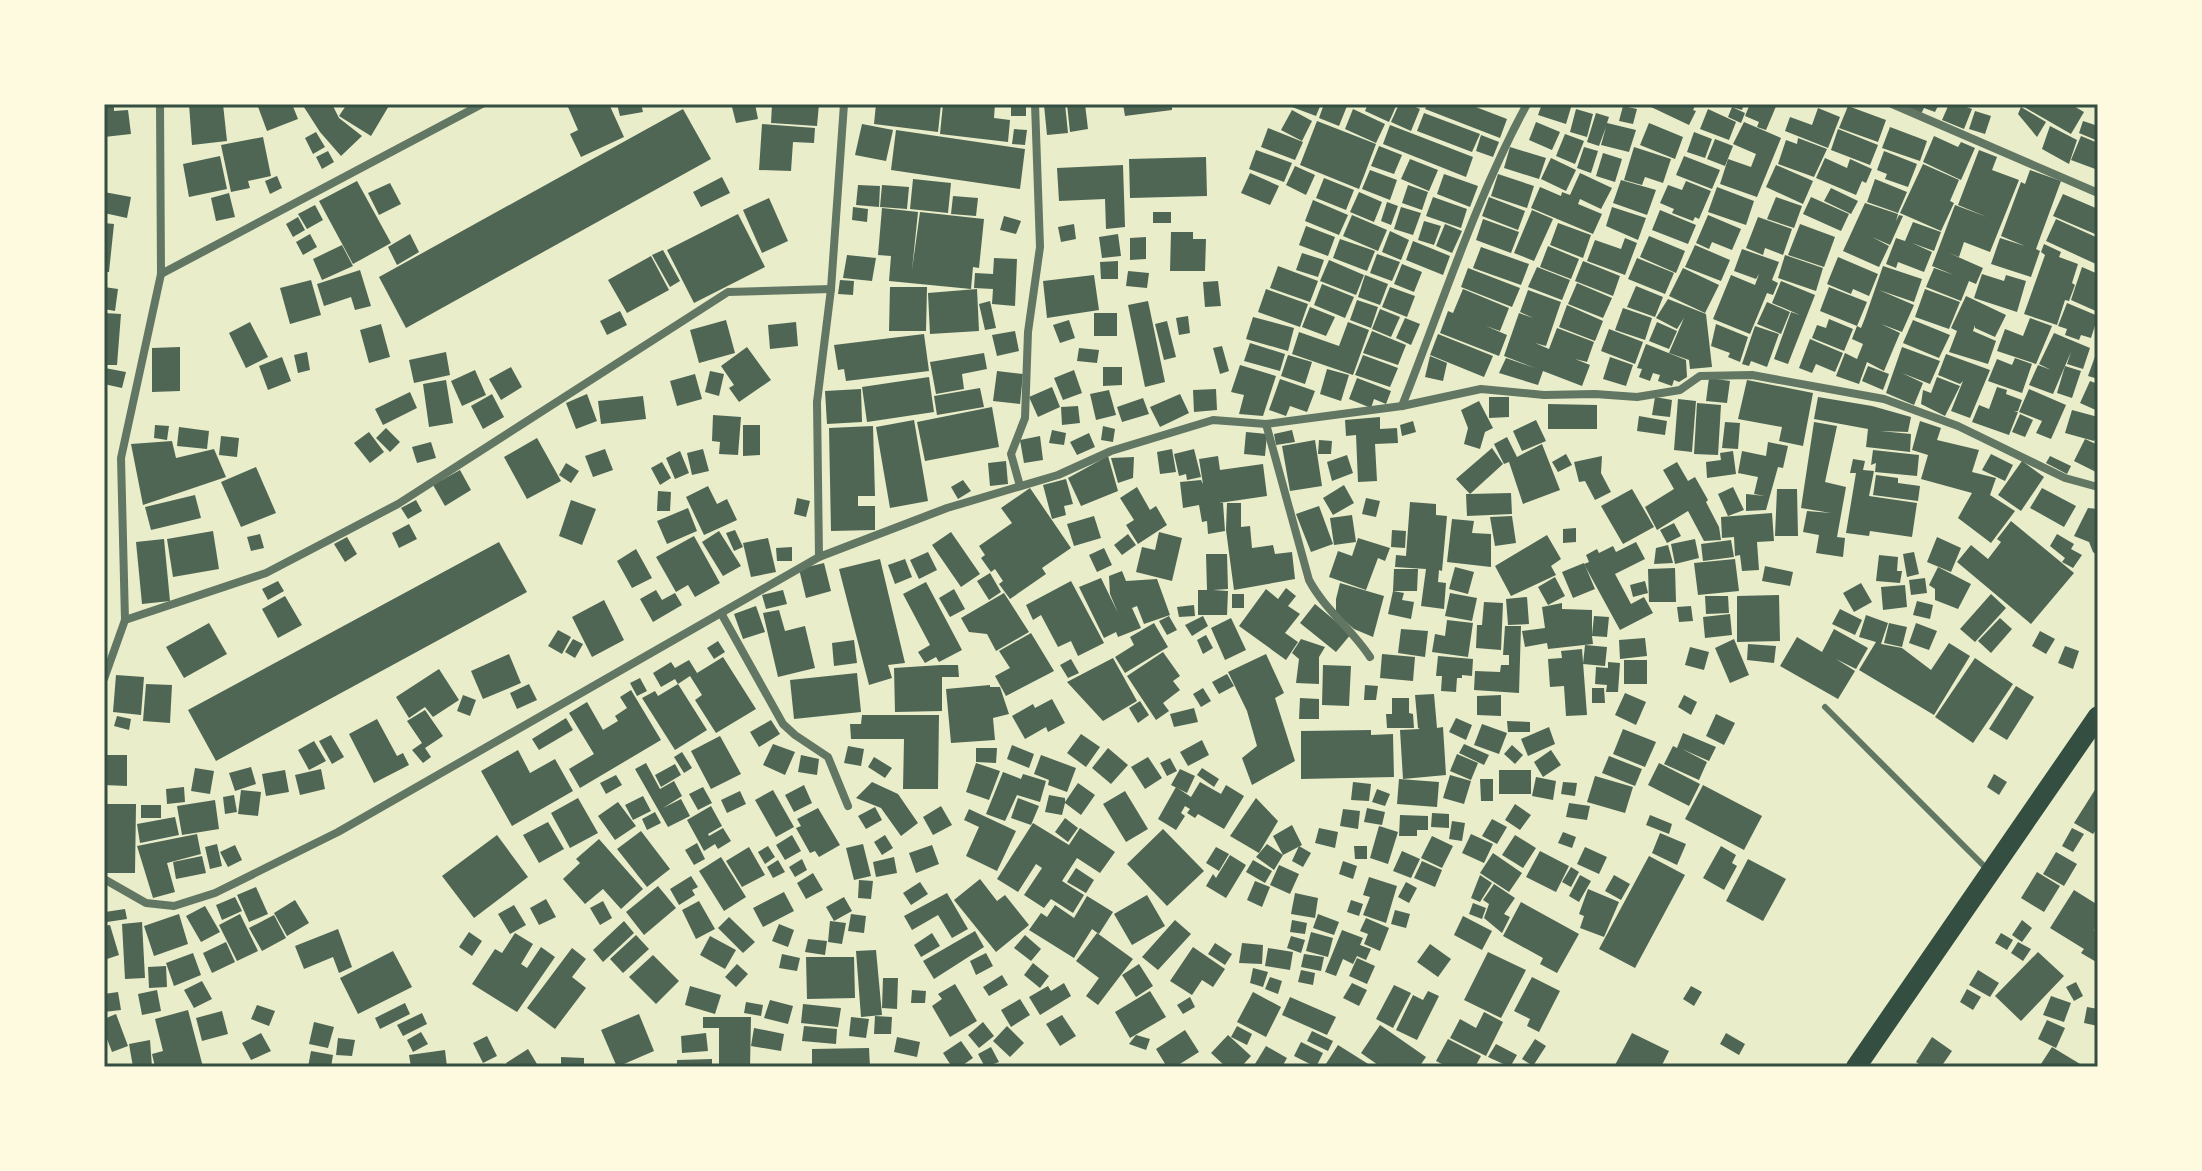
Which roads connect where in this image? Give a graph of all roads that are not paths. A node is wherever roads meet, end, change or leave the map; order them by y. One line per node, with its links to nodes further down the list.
1 (160, 104): 8 (street)
2 (482, 104): 8 (street)
3 (844, 104): 9 (street)
4 (1035, 104): 12 (street)
5 (1527, 104): 10 (street)
6 (1892, 104): 7 (street)
7 (2098, 193)
8 (161, 274): 16 (street)
9 (831, 289): 14 (street); 16 (street)
10 (1402, 406): 11 (street); 13 (street)
11 (1266, 424): 12 (street); 17 (street)
12 (1020, 486): 14 (street)
13 (2098, 487)
14 (819, 557): 15 (street)
15 (721, 613): 21 (street); 23 (street)
16 (125, 620): 18 (street)
17 (1370, 657)
18 (104, 679)
19 (1825, 707): 22 (lane)
20 (2098, 716): 22 (main road)
21 (848, 806)
22 (1989, 871): 24 (main road)
23 (104, 879)
24 (1856, 1067)

